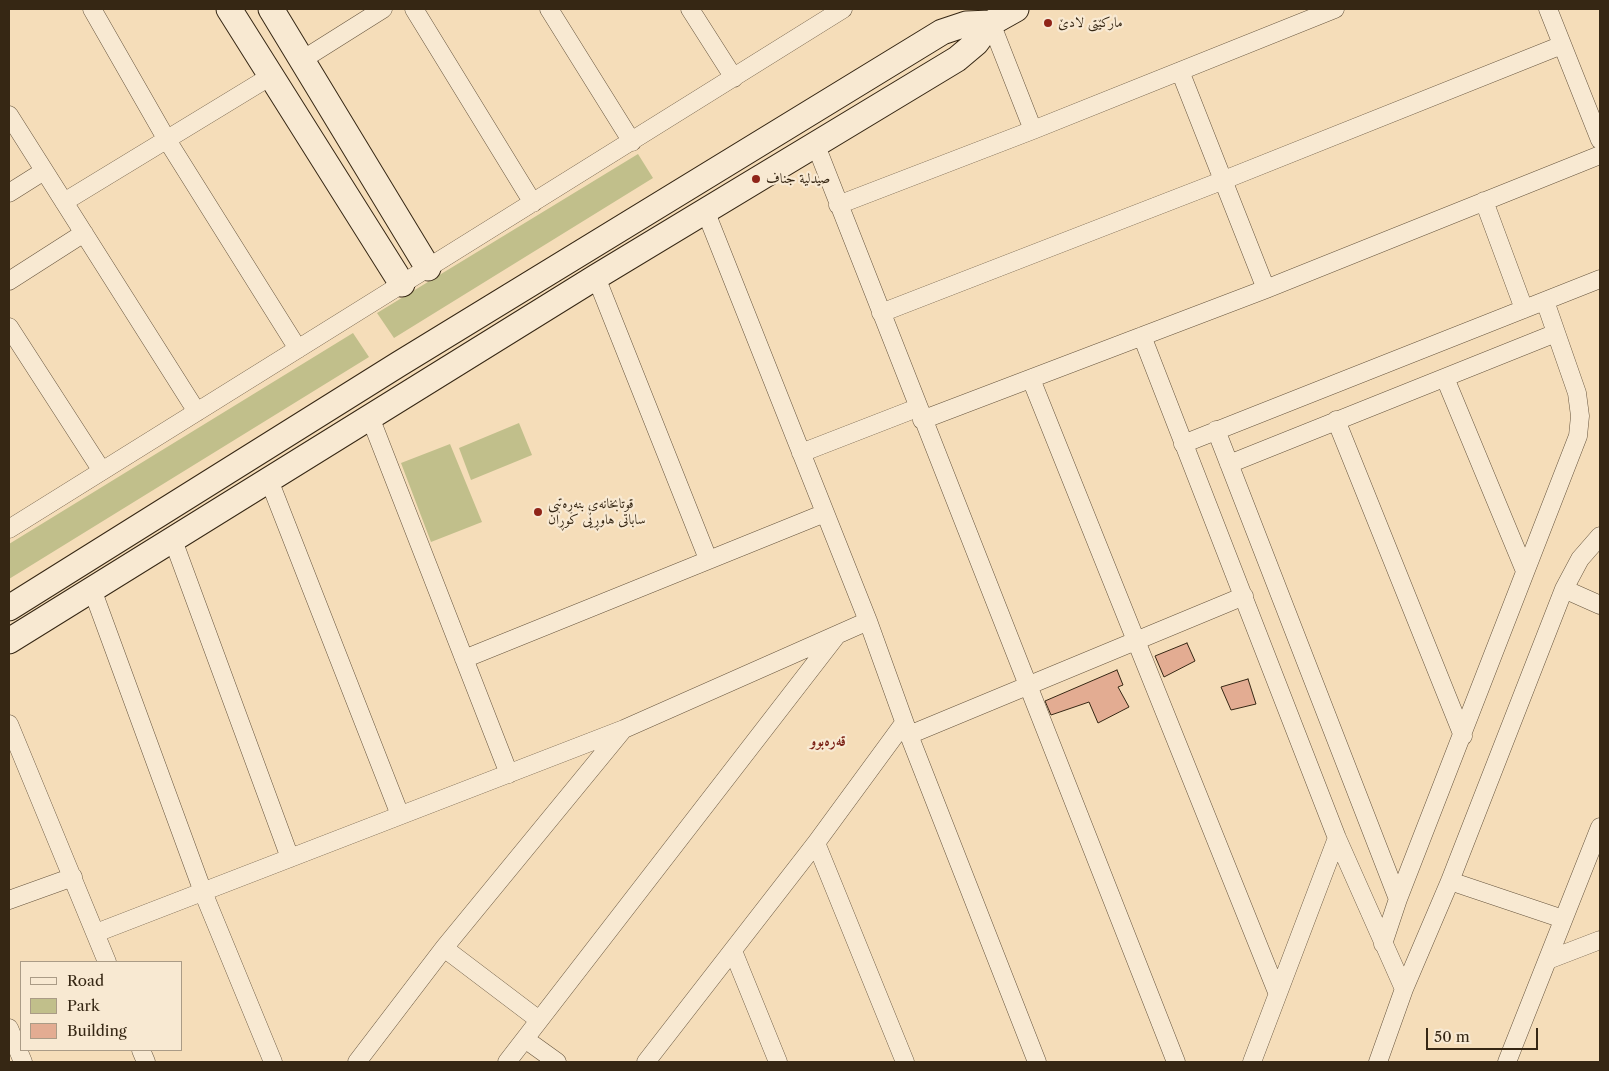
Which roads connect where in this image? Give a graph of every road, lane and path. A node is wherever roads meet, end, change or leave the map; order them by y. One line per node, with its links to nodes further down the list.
1 (92, 9): 20 (street)
2 (229, 9): 16 (street)
3 (271, 9): 14 (street)
4 (383, 9): 14 (street)
5 (414, 9): 30 (street)
6 (549, 9): 22 (street)
7 (690, 9): 17 (street)
8 (1016, 9): 12 (street)
9 (1335, 9): 15 (street)
10 (1548, 9): 13 (street)
11 (834, 11): 17 (street)
12 (991, 23): 19 (street); 23 (street); 47 (street)
13 (1562, 45): 21 (street); 26 (street)
14 (302, 60): 34 (street)
15 (1180, 71): 19 (street); 26 (street)
16 (271, 76): 20 (street); 38 (street)
17 (734, 78): 22 (street)
18 (9, 115): 25 (street)
19 (1033, 130): 31 (street)
20 (167, 140): 29 (street); 46 (street)
21 (1600, 140)
22 (632, 142): 30 (street)
23 (815, 143): 31 (street); 32 (street)
24 (1600, 155): 28 (street)
25 (44, 171): 27 (street); 29 (street)
26 (1224, 180): 39 (street); 42 (street)
27 (9, 193)
28 (1484, 201): 39 (street); 41 (street)
29 (64, 202): 33 (street)
30 (533, 203): 34 (street)
31 (838, 205): 42 (street)
32 (705, 210): 35 (street); 57 (street)
33 (84, 234): 37 (street); 51 (street)
34 (428, 268): 38 (street)
35 (596, 277): 50 (street); 65 (street)
36 (1600, 279): 40 (street)
37 (9, 281)
38 (402, 284): 46 (street)
39 (1266, 290): 45 (street)
40 (1545, 301): 41 (street); 44 (street)
41 (1524, 309): 55 (street)
42 (881, 313): 52 (street)
43 (9, 327): 59 (street)
44 (1556, 333): 48 (street); 66 (street)
45 (1142, 336): 49 (street); 56 (street)
46 (298, 349): 51 (street)
47 (399, 364): 50 (street); 71 (street)
48 (1445, 378): 54 (street); 66 (street)
49 (1031, 379): 52 (street); 75 (street)
50 (416, 389): 53 (street)
51 (197, 412): 59 (street)
52 (920, 414): 57 (street); 77 (street)
53 (370, 417): 60 (street); 76 (street)
54 (1336, 420): 58 (street); 81 (street)
55 (1216, 430): 56 (street); 58 (street)
56 (1183, 444): 69 (street)
57 (801, 453): 61 (street)
58 (1229, 464): 91 (street)
59 (102, 471): 62 (street)
60 (269, 480): 64 (street); 83 (street)
61 (825, 513): 65 (street); 72 (street)
62 (9, 528)
63 (1600, 536): 67 (street)
64 (173, 540): 68 (street); 87 (street)
65 (708, 559): 76 (street)
66 (1525, 571): 81 (street)
67 (1564, 588): 70 (street); 89 (street)
68 (92, 590): 74 (street); 90 (street)
69 (1244, 596): 75 (street); 85 (street)
70 (1600, 604)
71 (9, 608)
72 (868, 622): 73 (street); 79 (street)
73 (838, 634): 80 (street); 103 (street)
74 (9, 641)
75 (1136, 641): 77 (street); 102 (street)
76 (464, 658): 82 (street)
77 (1029, 686): 79 (street); 115 (street)
78 (9, 724): 88 (street)
79 (906, 729): 86 (street); 114 (street)
80 (624, 730): 82 (street); 97 (street)
81 (1462, 736): 91 (street)
82 (509, 774): 83 (street)
83 (400, 815): 87 (street)
84 (1600, 827): 93 (street)
85 (1338, 838): 96 (street); 102 (street)
86 (816, 844): 98 (street); 113 (street)
87 (290, 858): 90 (street)
88 (73, 877): 92 (street); 94 (street)
89 (1450, 881): 93 (street); 101 (street)
90 (203, 892): 94 (street); 108 (street)
91 (1398, 898): 96 (street)
92 (9, 900)
93 (1563, 919): 99 (street)
94 (96, 933): 100 (street)
95 (1600, 940): 99 (street)
96 (1383, 944): 101 (street)
97 (444, 948): 103 (street); 109 (street)
98 (733, 951): 106 (street); 112 (street)
99 (1548, 960): 118 (street)
100 (107, 961)
101 (1404, 989): 117 (street)
102 (1277, 992): 116 (street)
103 (539, 1020): 105 (street)
104 (9, 1028): 107 (street)
105 (525, 1039): 110 (street); 111 (street)
106 (648, 1061)
107 (22, 1062)
108 (273, 1062)
109 (357, 1062)
110 (507, 1062)
111 (557, 1062)
112 (778, 1062)
113 (905, 1062)
114 (1036, 1062)
115 (1176, 1062)
116 (1252, 1062)
117 (1378, 1062)
118 (1507, 1062)

